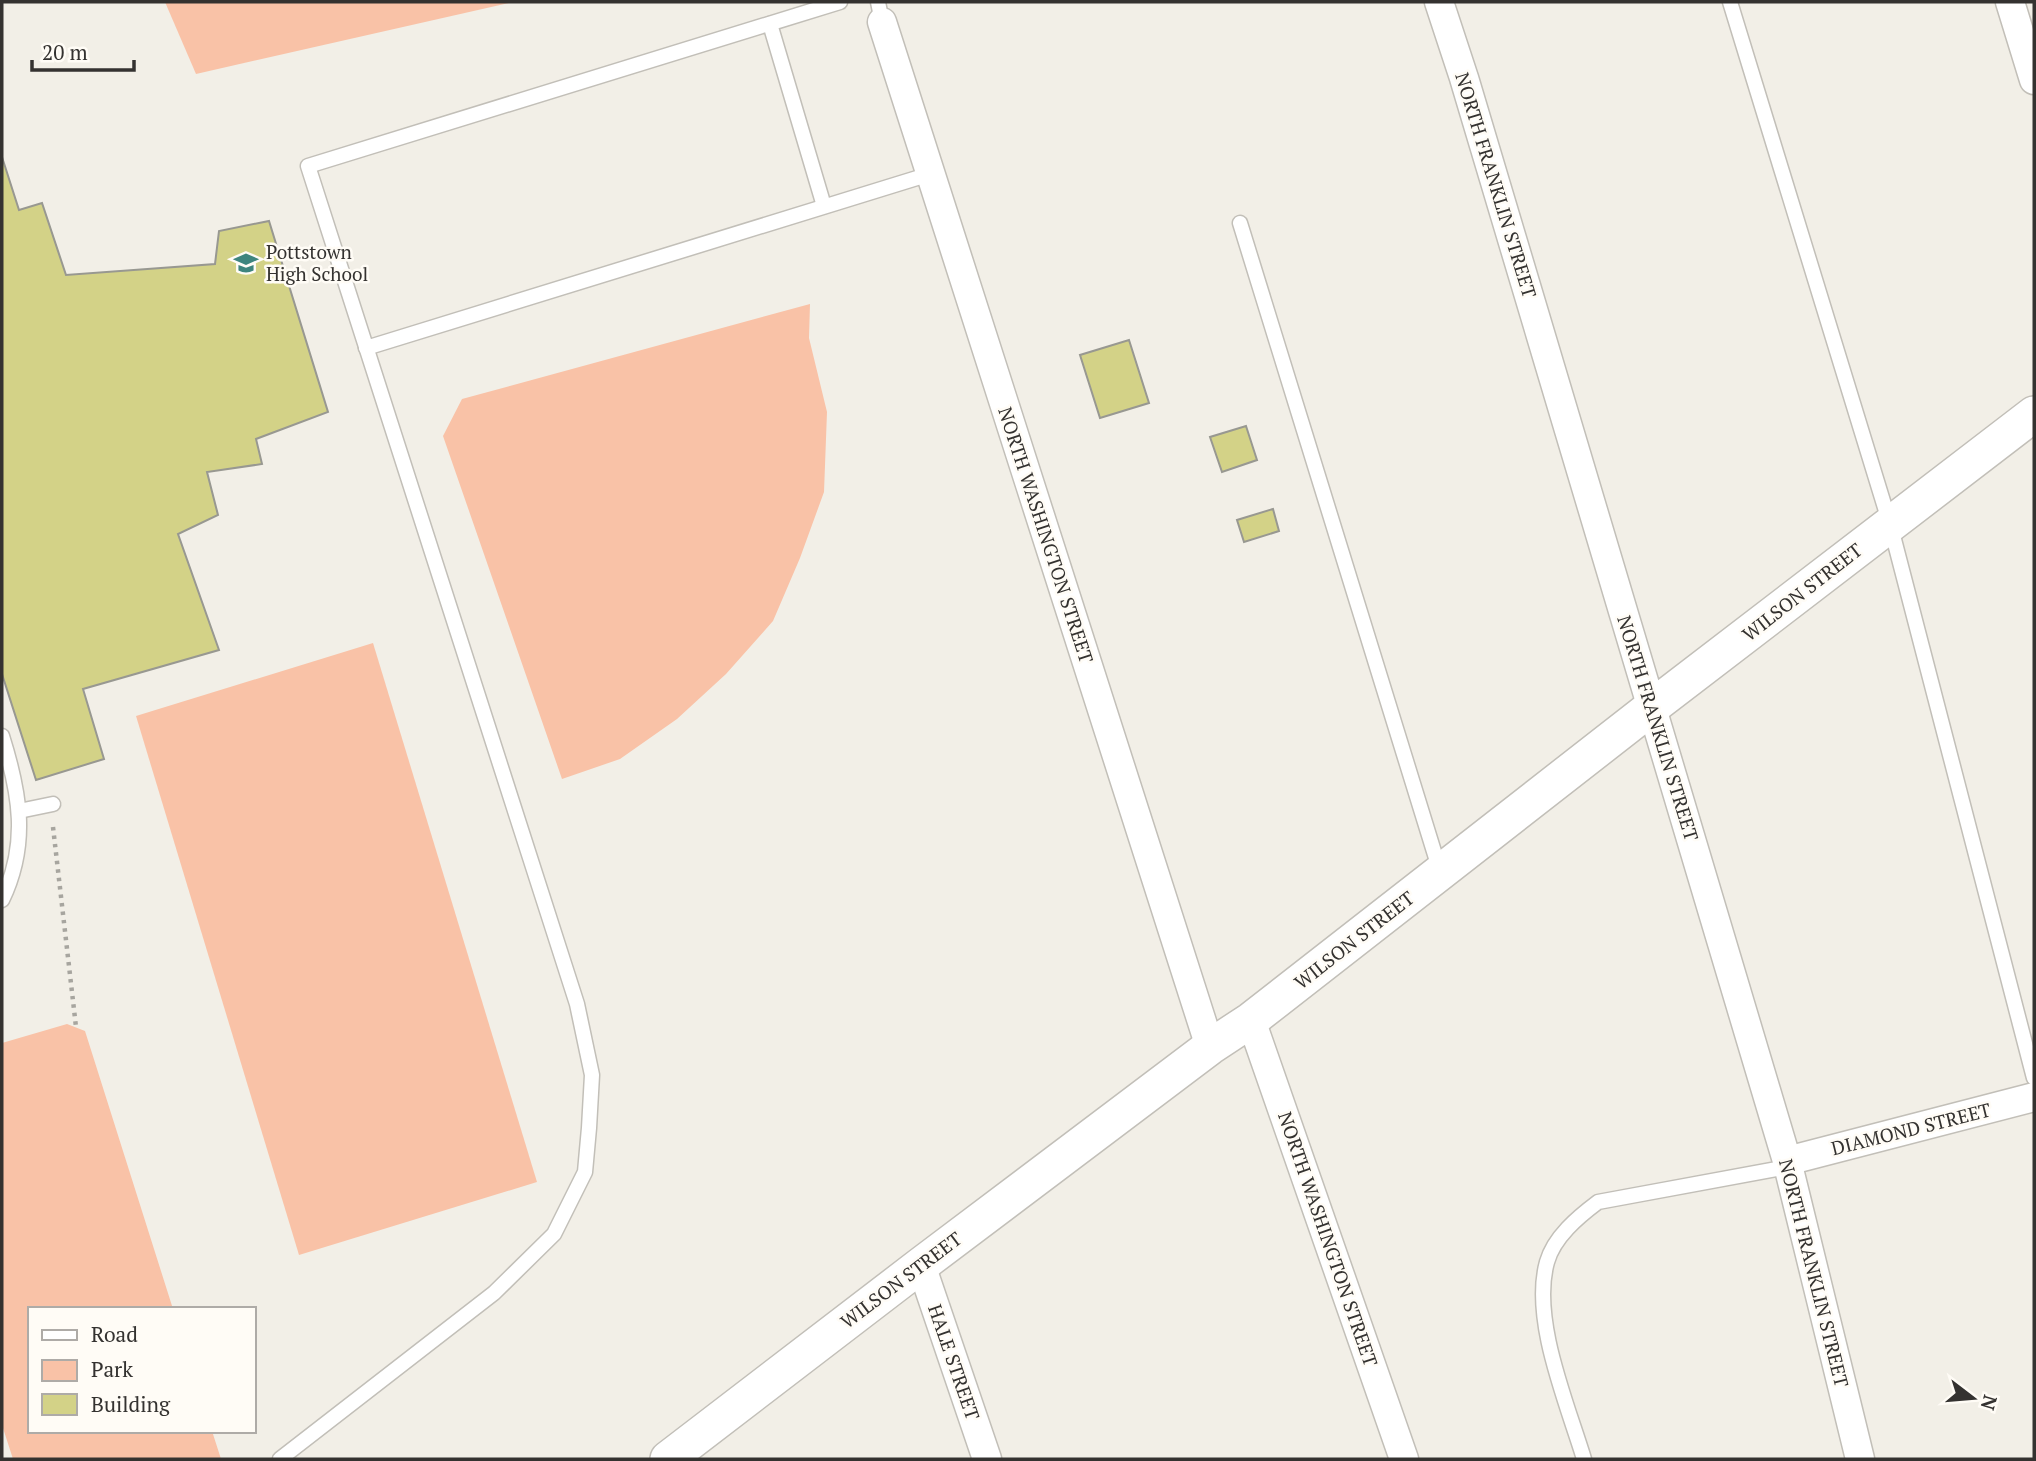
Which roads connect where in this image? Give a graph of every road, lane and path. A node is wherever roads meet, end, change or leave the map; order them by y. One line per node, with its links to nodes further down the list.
1 (841, 2): 6 (lane)
2 (1440, 2): 14 (street, NORTH FRANKLIN STREET)
3 (1730, 2): 13 (lane)
4 (2010, 2): 7 (street)
5 (880, 12): 8 (street, NORTH WASHINGTON STREET)
6 (770, 24): 9 (lane); 11 (lane)
7 (2034, 80)
8 (930, 174): 9 (lane); 22 (street, NORTH WASHINGTON STREET)
9 (824, 206): 11 (lane)
10 (1241, 223): 18 (lane)
11 (366, 348): 27 (lane)
12 (2034, 414): 13 (street, WILSON STREET)
13 (1890, 524): 14 (street, WILSON STREET); 23 (lane)
14 (1652, 707): 18 (street, WILSON STREET); 25 (street, NORTH FRANKLIN STREET)
15 (2, 736): 17 (lane)
16 (53, 804): 17 (lane); 21 (path)
17 (19, 811): 19 (lane)
18 (1441, 872): 20 (street, WILSON STREET)
19 (2, 900)
20 (1251, 1020): 22 (street, WILSON STREET); 30 (street, NORTH WASHINGTON STREET)
21 (76, 1027)
22 (1210, 1047): 26 (street, WILSON STREET)
23 (2034, 1078)
24 (2034, 1097): 25 (street, DIAMOND STREET)
25 (1788, 1164): 31 (lane); 32 (street, NORTH FRANKLIN STREET)
26 (921, 1265): 28 (street, WILSON STREET); 29 (street, HALE STREET)
27 (280, 1459)
28 (668, 1459)
29 (987, 1459)
30 (1404, 1459)
31 (1584, 1459)
32 (1860, 1459)

